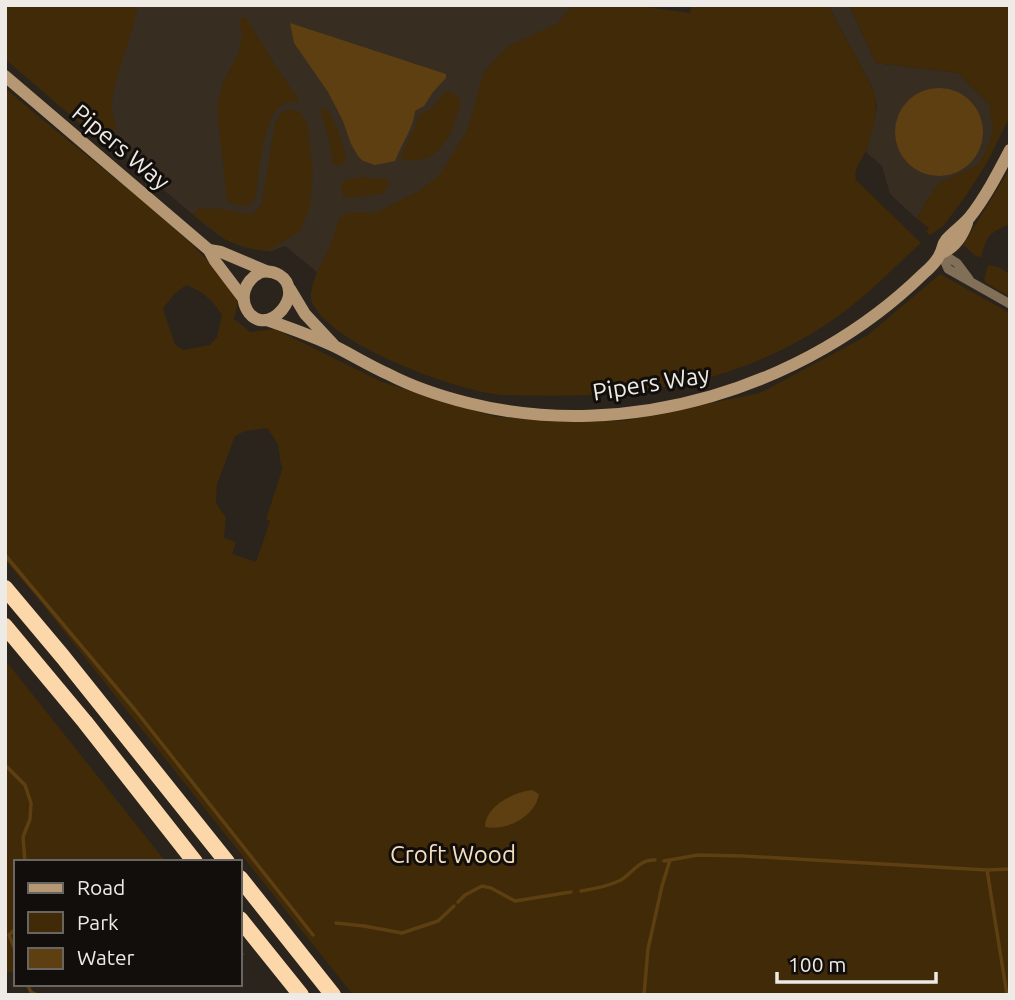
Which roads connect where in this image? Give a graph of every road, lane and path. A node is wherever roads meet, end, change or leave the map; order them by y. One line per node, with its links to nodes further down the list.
1 (5, 76): 3 (main road, Pipers Way)
2 (1010, 150): 4 (main road, Pipers Way)
3 (209, 250): 5 (main road, Pipers Way); 7 (main road, Pipers Way)
4 (941, 253): 8 (street); 10 (main road, Pipers Way)
5 (266, 271): 6 (main road); 7 (main road)
6 (289, 288): 9 (main road); 10 (main road, Pipers Way)
7 (243, 298): 9 (main road)
8 (1010, 304)
9 (268, 320): 10 (main road, Pipers Way)
10 (335, 346)
11 (5, 588): 14 (highway)
12 (5, 625): 13 (highway)
13 (193, 860)
14 (225, 860)
15 (242, 881): 18 (highway)
16 (242, 921): 17 (highway)
17 (301, 995)
18 (332, 995)

